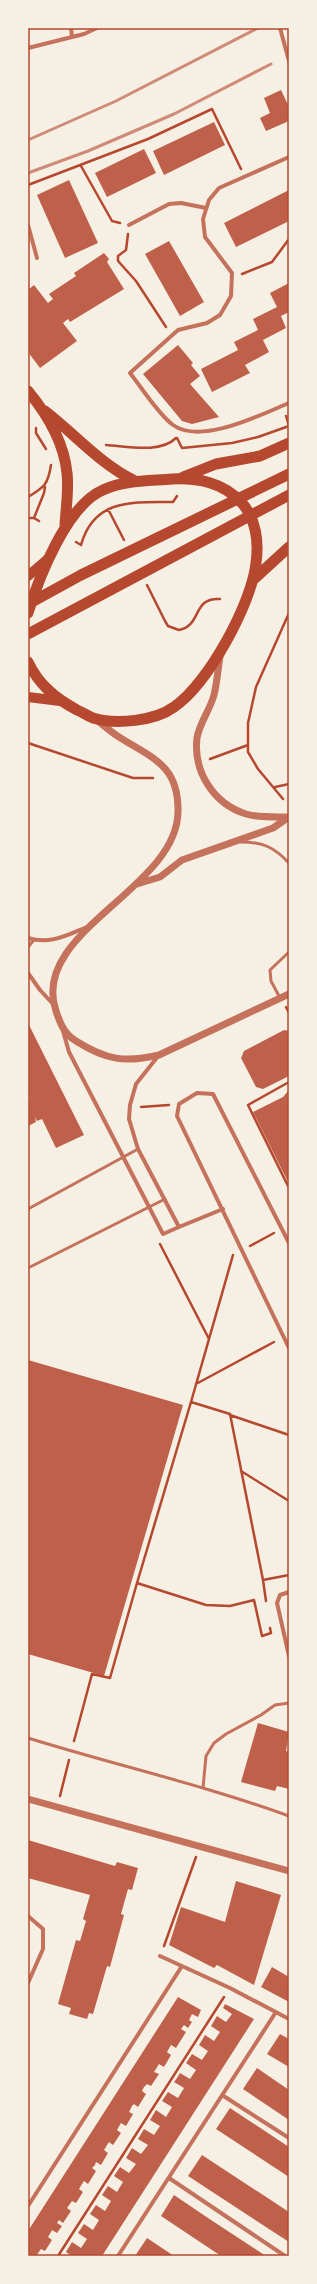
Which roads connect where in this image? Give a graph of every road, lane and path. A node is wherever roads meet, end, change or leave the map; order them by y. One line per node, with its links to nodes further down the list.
1 (70, 28): 4 (street)
2 (97, 28): 4 (street)
3 (280, 28): 6 (street)
4 (72, 37): 5 (street)
5 (28, 48)
6 (289, 61)
7 (289, 157): 9 (street)
8 (81, 166): 9 (path); 10 (path); 13 (path)
9 (244, 176): 11 (street)
10 (28, 185)
11 (206, 208): 13 (street); 16 (street)
12 (28, 225): 15 (street)
13 (130, 225): 17 (path)
14 (289, 239): 16 (path)
15 (37, 258)
16 (231, 277): 17 (street)
17 (171, 335): 22 (street)
18 (28, 391): 21 (highway)
19 (289, 403): 20 (street)
20 (283, 405): 22 (street); 23 (path)
21 (43, 410): 25 (highway); 26 (path); 39 (highway)
22 (180, 429): 23 (path)
23 (176, 438): 25 (path)
24 (289, 443): 29 (highway)
25 (85, 445): 30 (highway)
26 (48, 453)
27 (49, 458): 31 (path)
28 (289, 474): 48 (highway)
29 (177, 479): 30 (highway); 45 (highway)
30 (135, 481): 39 (highway)
31 (45, 486): 34 (path); 37 (path)
32 (289, 495): 51 (highway)
33 (177, 496): 35 (path)
34 (28, 497)
35 (108, 509): 40 (path); 41 (path)
36 (28, 518): 37 (path)
37 (34, 518): 38 (path)
38 (39, 521)
39 (65, 525): 43 (highway)
40 (76, 542)
41 (127, 545)
42 (289, 547): 45 (highway)
43 (52, 556): 44 (main road); 49 (highway)
44 (28, 576)
45 (252, 580): 52 (highway)
46 (148, 589): 47 (path)
47 (220, 599)
48 (28, 604)
49 (28, 613)
50 (289, 613): 58 (path)
51 (28, 634)
52 (221, 652): 56 (highway); 64 (street)
53 (28, 662): 55 (highway)
54 (28, 697): 55 (main road)
55 (60, 701): 56 (highway)
56 (93, 718): 67 (street)
57 (28, 743): 60 (path)
58 (248, 745): 59 (path); 62 (path)
59 (210, 759)
60 (153, 778)
61 (289, 784): 62 (path)
62 (275, 787): 63 (path)
63 (283, 799)
64 (289, 817): 65 (street)
65 (237, 842): 66 (lane); 67 (street)
66 (289, 862)
67 (137, 884): 68 (street)
68 (90, 926): 70 (street); 76 (street)
69 (28, 938): 70 (street)
70 (34, 940): 71 (lane)
71 (28, 947)
72 (289, 952): 75 (lane)
73 (28, 973): 76 (street)
74 (289, 994): 75 (street)
75 (280, 998): 78 (street)
76 (53, 1004): 77 (street)
77 (61, 1027): 78 (street); 83 (street)
78 (159, 1055): 82 (street)
79 (289, 1082): 84 (path)
80 (179, 1104): 81 (path); 88 (street); 90 (street)
81 (141, 1107)
82 (138, 1149): 83 (lane); 85 (street)
83 (122, 1157): 86 (street); 87 (lane)
84 (289, 1188)
85 (164, 1199): 86 (lane); 89 (street)
86 (148, 1207): 91 (street); 94 (lane)
87 (28, 1209)
88 (223, 1209): 89 (street); 93 (street)
89 (179, 1227): 91 (street)
90 (282, 1229): 92 (street); 93 (path)
91 (163, 1234): 96 (path)
92 (289, 1243)
93 (242, 1250): 95 (street); 96 (path)
94 (28, 1268)
95 (284, 1337): 97 (street); 98 (path)
96 (209, 1339): 98 (path)
97 (289, 1348)
98 (196, 1384): 99 (path)
99 (191, 1402): 100 (path); 106 (path)
100 (230, 1414): 101 (path); 102 (path)
101 (289, 1435)
102 (241, 1471): 103 (path); 105 (path)
103 (289, 1501)
104 (289, 1575): 105 (path)
105 (263, 1580): 108 (path)
106 (137, 1584): 109 (path); 113 (path)
107 (289, 1592): 110 (street)
108 (266, 1603)
109 (270, 1626)
110 (289, 1656)
111 (289, 1703): 114 (lane)
112 (28, 1738): 113 (lane)
113 (71, 1751): 114 (lane); 116 (path)
114 (203, 1788): 117 (lane)
115 (28, 1799): 116 (street)
116 (57, 1807): 118 (street)
117 (289, 1816)
118 (200, 1845): 119 (street); 121 (path)
119 (289, 1870)
120 (28, 1916): 123 (street)
121 (160, 1956): 122 (street)
122 (182, 1966): 124 (street); 130 (street)
123 (28, 1983)
124 (230, 1988): 125 (street); 131 (path)
125 (276, 2012): 126 (street); 127 (street)
126 (289, 2019)
127 (222, 2095): 128 (street); 129 (street)
128 (289, 2138)
129 (169, 2178): 132 (street); 133 (street)
130 (28, 2206)
131 (58, 2256)
132 (118, 2256)
133 (285, 2256)

